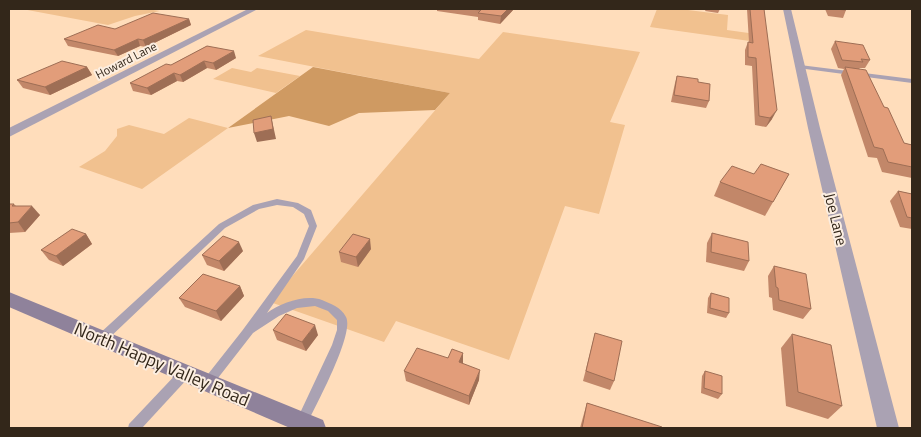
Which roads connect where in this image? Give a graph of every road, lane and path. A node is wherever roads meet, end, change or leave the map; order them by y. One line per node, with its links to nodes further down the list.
1 (254, 9): 5 (street, Howard Lane)
2 (787, 9): 3 (street, Joe Lane)
3 (800, 67): 4 (lane); 13 (street, Joe Lane)
4 (912, 81)
5 (9, 133)
6 (9, 299): 8 (main road, North Happy Valley Road)
7 (246, 334): 8 (lane); 10 (lane); 11 (lane)
8 (102, 338): 9 (main road, North Happy Valley Road)
9 (186, 374): 10 (main road, North Happy Valley Road); 12 (lane)
10 (207, 383): 11 (main road, North Happy Valley Road)
11 (305, 426)
12 (134, 428)
13 (888, 428)

